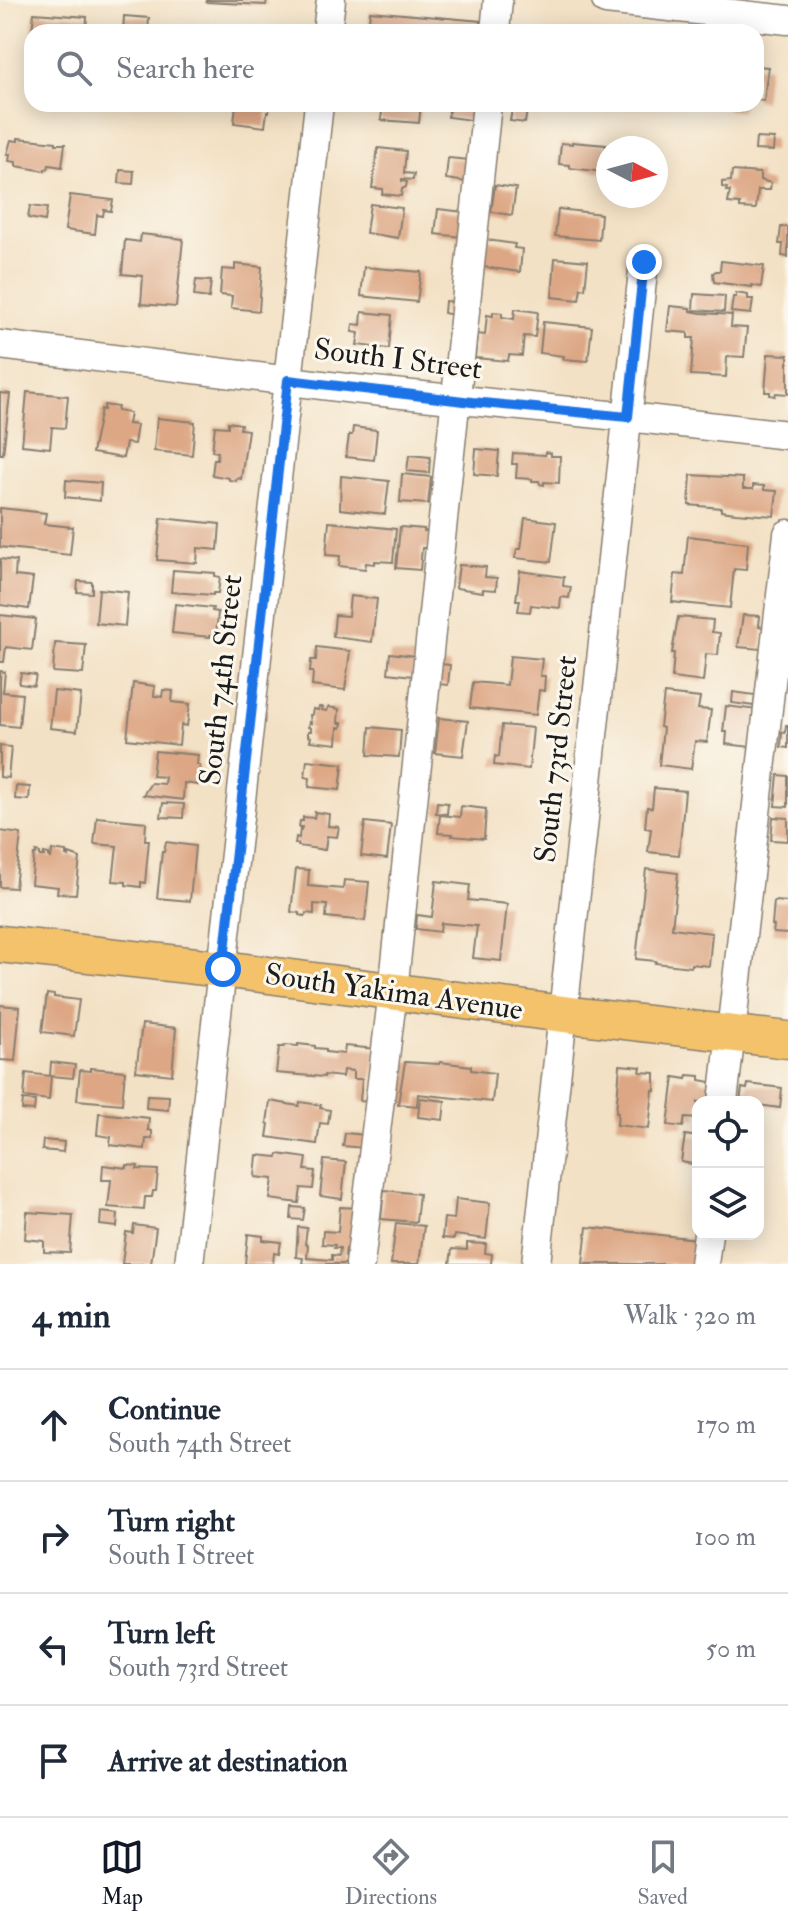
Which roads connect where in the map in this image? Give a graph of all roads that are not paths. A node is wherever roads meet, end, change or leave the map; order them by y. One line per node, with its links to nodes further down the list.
1 (331, 0): 6 (street)
2 (498, 0): 7 (street)
3 (606, 0): 4 (street)
4 (682, 20): 5 (street)
5 (788, 20)
6 (328, 24)
7 (496, 24)
8 (318, 112): 12 (street, South 74th Street)
9 (486, 112): 13 (street)
10 (644, 262): 14 (street, South 73rd Street)
11 (0, 345): 12 (street, South I Street)
12 (288, 380): 13 (street, South I Street); 18 (street, South 74th Street)
13 (455, 400): 14 (street, South I Street); 19 (street)
14 (628, 417): 15 (street, South I Street); 20 (street, South 73rd Street)
15 (788, 435)
16 (788, 534): 21 (street)
17 (0, 944): 18 (main road, South Yakima Avenue)
18 (223, 969): 19 (main road, South Yakima Avenue); 25 (street, South 74th Street)
19 (393, 991): 20 (main road, South Yakima Avenue); 26 (street)
20 (563, 1014): 21 (main road, South Yakima Avenue); 27 (street, South 73rd Street)
21 (731, 1034): 22 (main road, South Yakima Avenue); 23 (street)
22 (788, 1040)
23 (724, 1096)
24 (707, 1240): 28 (street)
25 (189, 1264)
26 (360, 1264)
27 (536, 1264)
28 (704, 1264)

